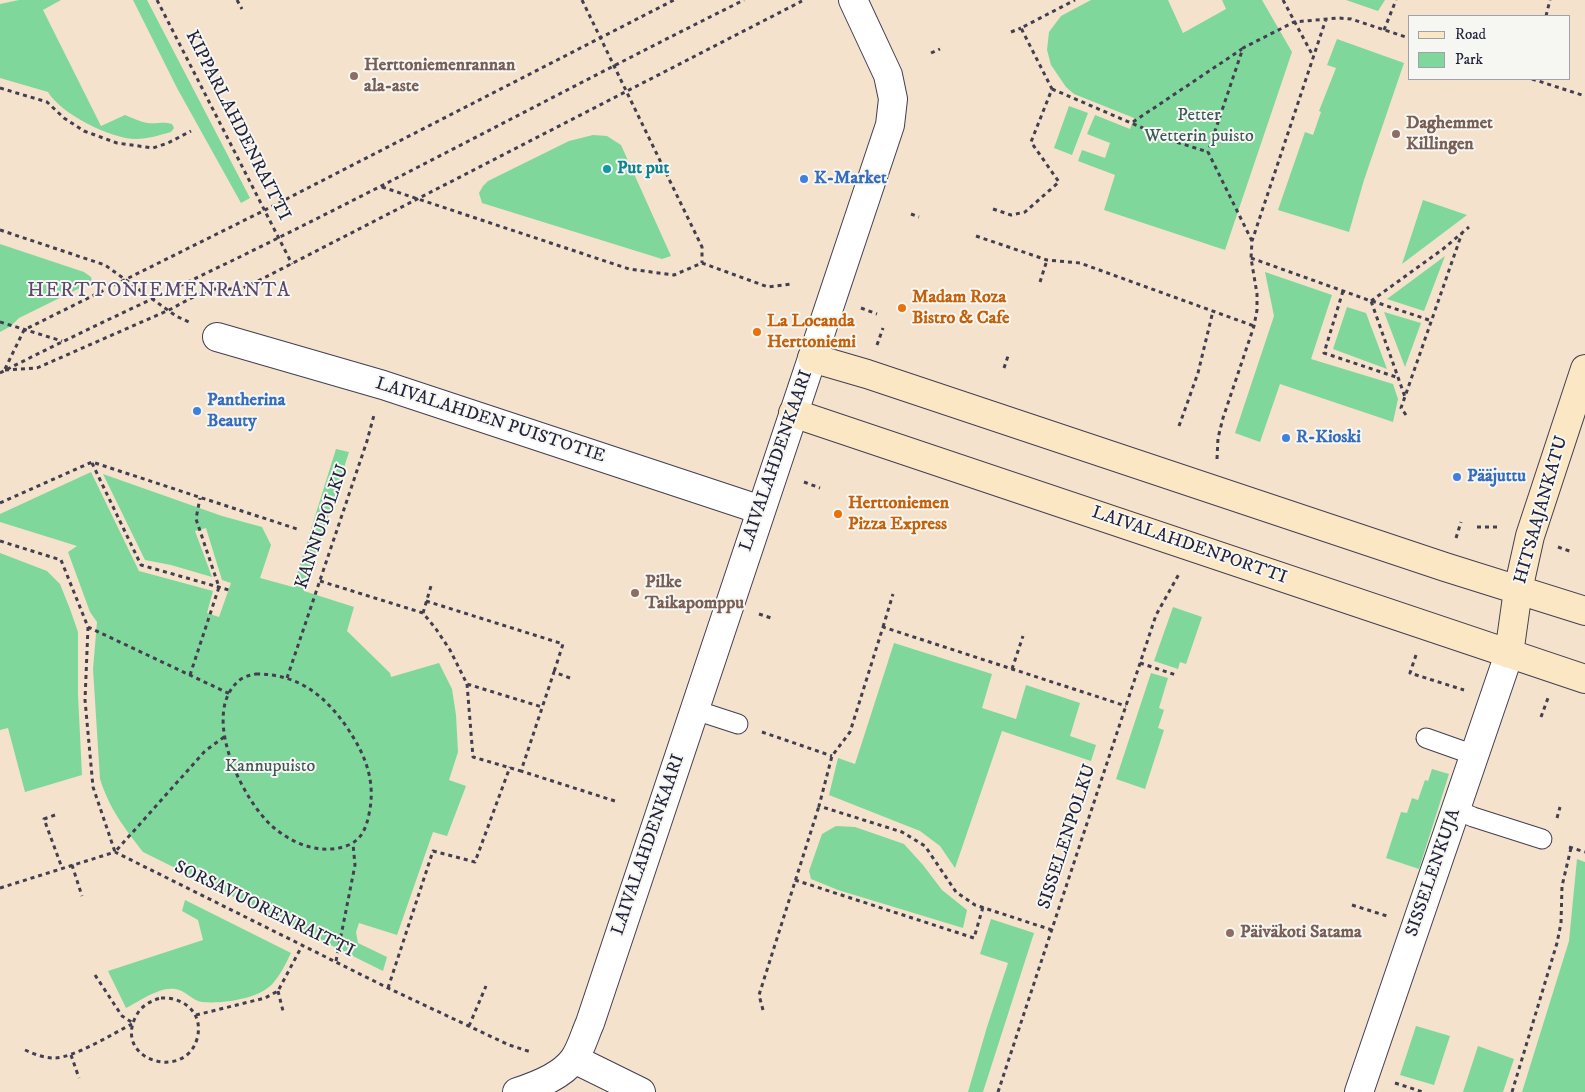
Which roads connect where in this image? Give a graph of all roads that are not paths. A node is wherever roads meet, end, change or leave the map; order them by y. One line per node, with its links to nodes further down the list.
1 (853, 0): 3 (street, LAIVALAHDENKAARI)
2 (217, 337): 6 (street, LAIVALAHDEN PUISTOTIE)
3 (812, 358): 5 (street, LAIVALAHDENKAARI); 7 (street)
4 (1585, 369): 7 (street, HITSAAJANKATU)
5 (793, 414): 6 (street, LAIVALAHDENKAARI); 9 (street, LAIVALAHDENPORTTI)
6 (761, 510): 11 (street, LAIVALAHDENKAARI)
7 (1518, 590): 8 (street); 9 (street, HITSAAJANKATU)
8 (1585, 611)
9 (1509, 654): 10 (street, LAIVALAHDENPORTTI); 14 (street, SISSELENKUJA)
10 (1585, 679)
11 (694, 710): 12 (lane); 17 (street, LAIVALAHDENKAARI)
12 (738, 724)
13 (1426, 738): 14 (lane)
14 (1474, 755): 15 (street, SISSELENKUJA)
15 (1455, 809): 16 (lane); 20 (street, SISSELENKUJA)
16 (1542, 839)
17 (574, 1059): 18 (street, LAIVALAHDENKAARI); 19 (street)
18 (517, 1092)
19 (642, 1092)
20 (1359, 1092)

